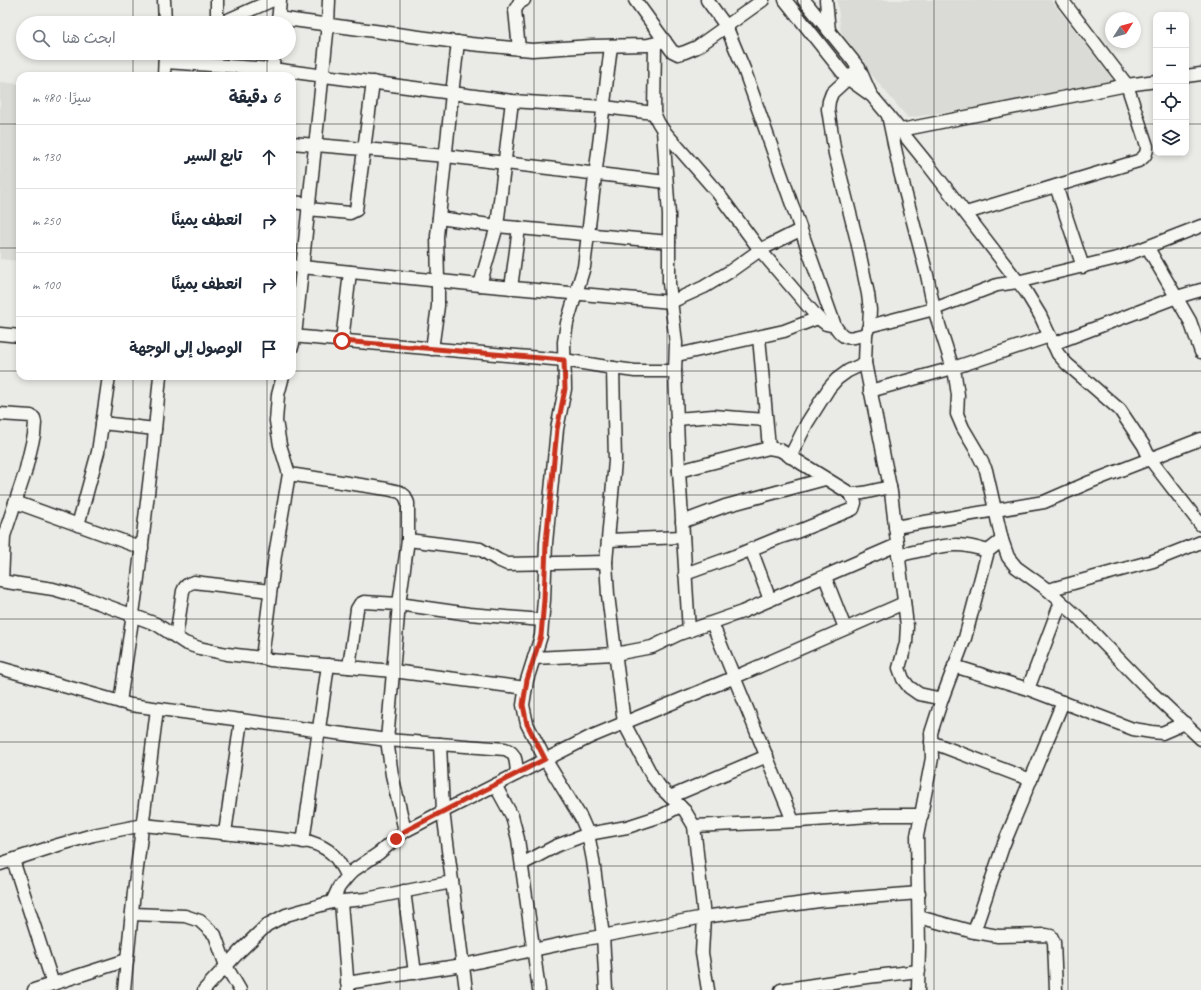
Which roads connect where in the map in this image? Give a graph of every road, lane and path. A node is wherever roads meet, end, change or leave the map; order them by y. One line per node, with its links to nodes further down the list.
1 (164, 0): 14 (street)
2 (217, 0): 15 (street)
3 (272, 0): 16 (street)
4 (280, 0): 17 (street)
5 (329, 0): 19 (street)
6 (524, 0): 25 (street)
7 (635, 0): 23 (street)
8 (707, 0): 20 (street)
9 (763, 0): 20 (street)
10 (785, 0): 37 (street)
11 (804, 0): 21 (street)
12 (826, 0): 21 (street)
13 (1062, 0): 40 (street)
14 (165, 16)
15 (218, 16)
16 (237, 16)
17 (278, 16)
18 (296, 22): 19 (street)
19 (328, 24): 22 (street); 35 (street)
20 (726, 26): 23 (street); 64 (street)
21 (829, 30): 29 (street)
22 (458, 42): 25 (street); 41 (street)
23 (660, 42): 24 (street); 45 (street)
24 (610, 46): 25 (street); 44 (street)
25 (519, 49)
26 (165, 60): 30 (street)
27 (180, 60): 31 (street)
28 (273, 60): 32 (street)
29 (859, 68): 37 (street); 42 (street)
30 (164, 72)
31 (238, 72)
32 (272, 72)
33 (296, 74): 35 (street)
34 (1201, 74): 36 (street)
35 (322, 76): 39 (street); 50 (street)
36 (1189, 76)
37 (847, 78): 42 (street); 84 (street)
38 (1153, 81): 40 (street)
39 (373, 82): 41 (street); 51 (street)
40 (1127, 85): 48 (street); 56 (street)
41 (452, 94): 43 (street); 52 (street)
42 (872, 96): 46 (street)
43 (512, 101): 44 (street); 53 (street)
44 (604, 106): 45 (street); 54 (street)
45 (654, 113): 47 (street)
46 (888, 115): 48 (street); 81 (street)
47 (663, 130): 55 (street); 68 (street)
48 (901, 130): 59 (street)
49 (296, 144): 50 (street)
50 (315, 146): 51 (street); 58 (street)
51 (364, 149): 52 (street); 58 (street)
52 (446, 156): 53 (street); 60 (street)
53 (506, 163): 54 (street); 61 (street)
54 (596, 174): 55 (street); 65 (street)
55 (666, 182): 66 (street)
56 (1056, 186): 59 (street); 70 (street)
57 (296, 203): 58 (street)
58 (309, 206): 69 (street)
59 (966, 213): 73 (street)
60 (440, 218): 61 (street); 72 (street)
61 (497, 226): 63 (street); 75 (street)
62 (1201, 226): 67 (street)
63 (519, 228): 65 (street); 76 (street)
64 (800, 230): 68 (street); 83 (street)
65 (588, 234): 66 (street); 78 (street)
66 (669, 242): 80 (street)
67 (1148, 248): 70 (street); 79 (street)
68 (760, 250): 80 (street); 82 (street)
69 (297, 266): 71 (street); 74 (street)
70 (1083, 267): 73 (street)
71 (350, 272): 72 (street); 90 (street)
72 (438, 281): 75 (street); 91 (street)
73 (1017, 282): 81 (street); 89 (street)
74 (296, 284)
75 (480, 286): 76 (street)
76 (511, 288): 78 (street)
77 (1201, 290): 79 (street)
78 (575, 293): 80 (street); 94 (street)
79 (1177, 298): 89 (street); 92 (street)
80 (672, 302): 93 (street)
81 (934, 309): 84 (street); 97 (street)
82 (818, 318): 83 (street); 87 (street)
83 (835, 326): 84 (street)
84 (868, 330): 95 (street)
85 (0, 334): 86 (street)
86 (16, 336)
87 (759, 337): 93 (street); 105 (street)
88 (296, 339): 90 (street)
89 (1052, 340): 97 (street); 111 (street)
90 (342, 341): 91 (street)
91 (432, 349): 94 (street)
92 (1201, 352)
93 (677, 354): 98 (street)
94 (564, 360): 96 (street); 132 (street)
95 (864, 363): 102 (street); 110 (street)
96 (613, 368): 98 (street); 125 (street)
97 (953, 368): 102 (street); 118 (street)
98 (675, 371): 104 (street)
99 (108, 380): 106 (street)
100 (160, 380): 107 (street)
101 (282, 380): 113 (street)
102 (870, 391): 115 (street)
103 (0, 414): 117 (street)
104 (677, 418): 105 (street); 112 (street)
105 (766, 420): 109 (street)
106 (102, 423): 107 (street); 120 (street)
107 (155, 429): 128 (street)
108 (1201, 439): 111 (street)
109 (769, 448): 110 (street); 112 (street)
110 (790, 456): 114 (street)
111 (1150, 459): 118 (street); 121 (street)
112 (679, 471): 119 (street)
113 (289, 474): 124 (street); 138 (street)
114 (825, 479): 116 (street); 119 (street)
115 (890, 487): 116 (street); 122 (street)
116 (851, 494): 129 (street)
117 (15, 502): 120 (street); 136 (street)
118 (995, 510): 122 (street); 126 (street)
119 (682, 522): 123 (street)
120 (78, 525): 128 (street)
121 (1201, 525)
122 (895, 527): 130 (street)
123 (683, 537): 125 (street); 134 (street)
124 (408, 540): 132 (street); 142 (street)
125 (608, 540): 133 (street)
126 (1002, 540): 131 (street); 137 (street)
127 (1201, 542): 137 (street)
128 (142, 548): 143 (street)
129 (751, 549): 134 (street); 139 (street)
130 (897, 550): 131 (street); 135 (street); 140 (street)
131 (988, 551): 153 (street)
132 (545, 562): 133 (street); 144 (street)
133 (606, 562): 149 (street)
134 (685, 574): 147 (street)
135 (825, 577): 139 (street); 146 (street)
136 (1, 581): 143 (street)
137 (1048, 590): 141 (street)
138 (270, 591): 148 (street); 150 (street)
139 (770, 600): 145 (street)
140 (904, 602): 146 (street); 160 (street)
141 (1061, 602): 159 (street); 166 (street)
142 (399, 604): 144 (street); 154 (street); 156 (street)
143 (133, 615): 148 (street); 161 (street)
144 (542, 620): 151 (street)
145 (712, 622): 147 (street); 157 (street)
146 (845, 628): 157 (street)
147 (689, 631): 149 (street)
148 (176, 637): 150 (street)
149 (615, 654): 151 (street); 165 (street)
150 (262, 658): 152 (street)
151 (534, 658): 158 (street)
152 (328, 665): 154 (street); 167 (street)
153 (954, 666): 159 (street); 160 (street)
154 (349, 667): 156 (street)
155 (0, 668): 161 (street)
156 (393, 671): 158 (street); 169 (street)
157 (735, 677): 165 (street); 172 (street)
158 (526, 688): 173 (street)
159 (1028, 689): 162 (street)
160 (942, 699): 170 (street)
161 (120, 702): 163 (street)
162 (1063, 702): 166 (street); 175 (street)
163 (157, 709): 164 (street); 182 (street)
164 (242, 720): 167 (street); 185 (street)
165 (624, 723): 173 (street); 177 (street)
166 (1185, 724): 168 (street)
167 (319, 730): 169 (street); 187 (street)
168 (1201, 739)
169 (387, 740): 171 (street); 184 (street)
170 (932, 742): 175 (street); 180 (street)
171 (440, 744): 174 (street); 179 (street)
172 (766, 756): 177 (street); 181 (street)
173 (545, 759): 174 (street); 186 (street)
174 (517, 774): 176 (street)
175 (1031, 780): 199 (street)
176 (495, 785): 179 (street); 190 (street)
177 (670, 797): 178 (street)
178 (680, 806): 183 (street); 186 (street)
179 (443, 811): 184 (street); 192 (street)
180 (922, 815): 181 (street); 194 (street)
181 (793, 821): 183 (street)
182 (143, 825): 185 (street); 188 (street); 196 (street)
183 (694, 826): 197 (street)
184 (405, 831): 191 (street)
185 (225, 833): 187 (street)
186 (588, 834): 190 (street); 200 (street)
187 (303, 842): 191 (street)
188 (13, 860): 189 (street); 207 (street)
189 (0, 864)
190 (522, 864): 201 (street)
191 (347, 877): 195 (street)
192 (452, 882): 193 (street); 203 (street)
193 (404, 891): 195 (street); 206 (street)
194 (919, 893): 197 (street); 198 (street)
195 (337, 902): 204 (street); 208 (street)
196 (132, 914): 202 (street); 204 (street)
197 (704, 917): 200 (street); 216 (street)
198 (919, 917): 199 (street); 205 (street)
199 (974, 932): 219 (street)
200 (603, 936): 201 (street); 215 (street)
201 (534, 950): 203 (street); 214 (street)
202 (127, 960): 207 (street); 210 (street)
203 (463, 965): 206 (street); 213 (street)
204 (226, 966): 211 (street); 212 (street)
205 (919, 971): 217 (street); 218 (street)
206 (415, 973): 208 (street)
207 (53, 984): 209 (street)
208 (348, 986)
209 (36, 990)
210 (124, 990)
211 (204, 990)
212 (240, 990)
213 (466, 990)
214 (540, 990)
215 (606, 990)
216 (708, 990)
217 (781, 990)
218 (918, 990)
219 (1056, 990)

